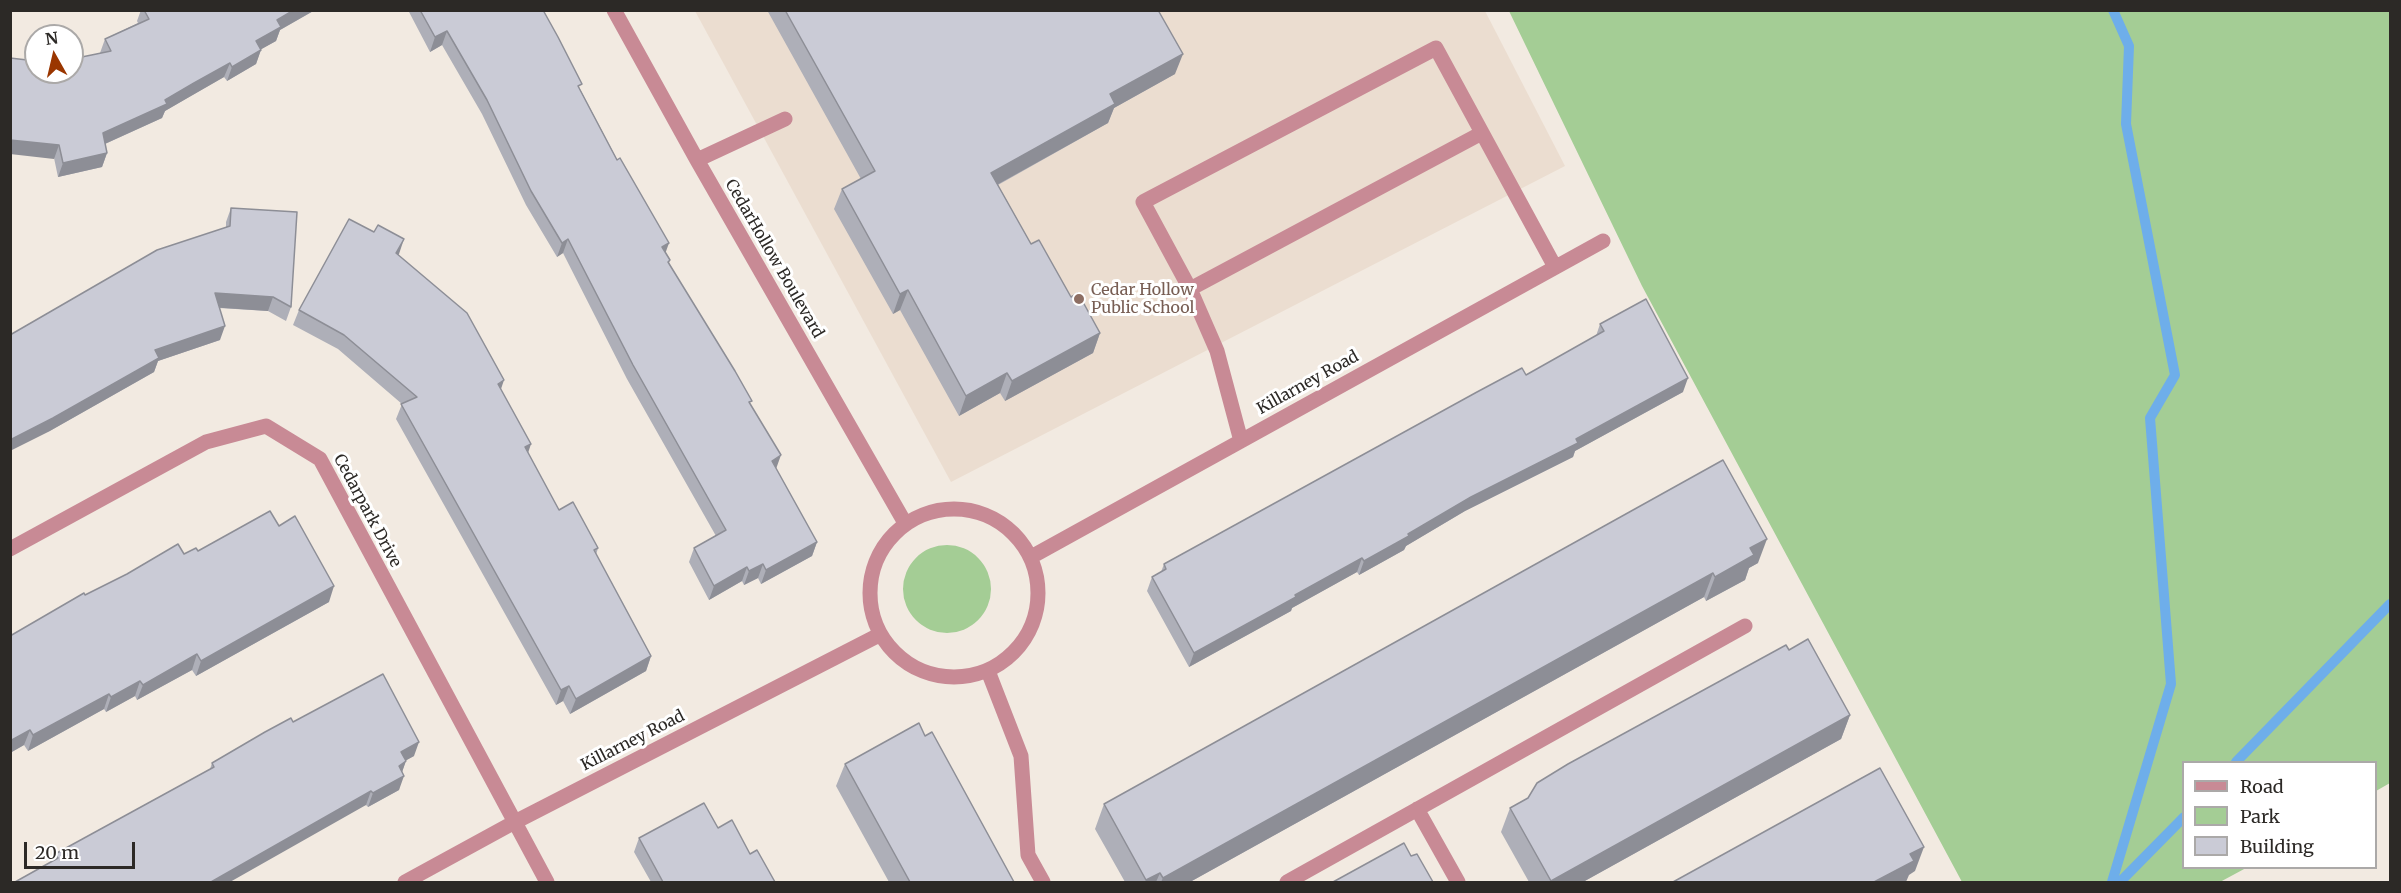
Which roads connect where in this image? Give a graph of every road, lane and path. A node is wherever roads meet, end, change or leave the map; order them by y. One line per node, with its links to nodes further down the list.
1 (614, 10): 4 (street, CedarHollow Boulevard)
2 (786, 119): 4 (street)
3 (1480, 134): 6 (street); 7 (street); 7 (street)
4 (697, 160): 9 (street, CedarHollow Boulevard)
5 (1603, 241): 6 (street, Killarney Road)
6 (1555, 267): 8 (street, Killarney Road)
7 (1190, 289): 8 (street)
8 (1241, 441): 11 (street, Killarney Road)
9 (905, 523): 11 (street); 13 (street)
10 (10, 549): 16 (street, Cedarpark Drive)
11 (1031, 557): 14 (street)
12 (1745, 626): 15 (street)
13 (879, 635): 14 (street); 16 (street, Killarney Road)
14 (988, 671): 19 (street)
15 (1417, 809): 20 (street); 21 (street)
16 (513, 823): 17 (street, Killarney Road); 18 (street, Cedarpark Drive)
17 (405, 882)
18 (547, 882)
19 (1042, 882)
20 (1287, 882)
21 (1458, 882)

